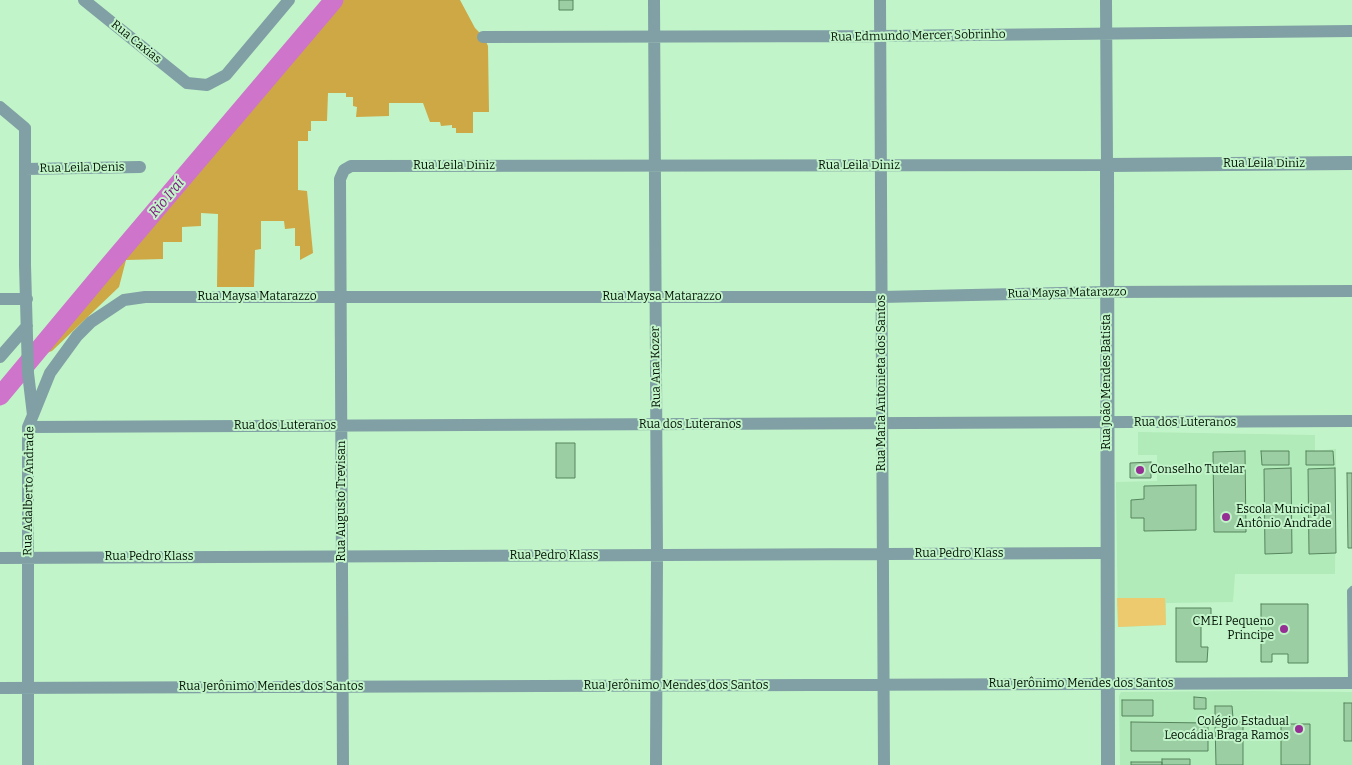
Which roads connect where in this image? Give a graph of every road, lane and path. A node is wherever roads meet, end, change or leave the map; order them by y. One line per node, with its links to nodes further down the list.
1 (84, 0): 2 (street, Rua Caxias)
2 (289, 0)
3 (654, 0): 10 (street, Rua Ana Kozer)
4 (880, 0): 8 (street, Rua Maria Antonieta dos Santos)
5 (1106, 0): 7 (street, Rua João Mendes Batista)
6 (1352, 31): 7 (street, Rua Edmundo Mercer Sobrinho)
7 (1106, 33): 8 (street, Rua Edmundo Mercer Sobrinho); 14 (street, Rua João Mendes Batista)
8 (880, 36): 10 (street, Rua Edmundo Mercer Sobrinho); 16 (street, Rua Maria Antonieta dos Santos)
9 (483, 37): 10 (street, Rua Edmundo Mercer Sobrinho)
10 (655, 37): 13 (street, Rua Ana Kozer)
11 (0, 107): 18 (street, Rua Adalberto Andrade)
12 (1352, 163): 14 (street, Rua Leila Diniz)
13 (655, 165): 15 (street, Rua Leila Diniz); 16 (street, Rua Leila Diniz); 23 (street, Rua Ana Kozer)
14 (1107, 165): 16 (street, Rua Leila Diniz); 20 (street, Rua João Mendes Batista)
15 (365, 166): 22 (street, Rua Augusto Trevisan)
16 (880, 166): 21 (street, Rua Maria Antonieta dos Santos)
17 (140, 167): 18 (street, Rua Leila Denis)
18 (25, 169): 24 (street, Rua Adalberto Andrade)
19 (1352, 291): 20 (street, Rua Maysa Matarazzo)
20 (1107, 292): 21 (street, Rua Maysa Matarazzo); 30 (street, Rua João Mendes Batista)
21 (881, 296): 23 (street, Rua Maysa Matarazzo); 31 (street, Rua Maria Antonieta dos Santos)
22 (341, 297): 23 (street, Rua Maysa Matarazzo); 28 (street, Rua Maysa Matarazzo); 33 (street, Rua Augusto Trevisan)
23 (655, 297): 32 (street, Rua Ana Kozer)
24 (27, 299): 25 (street); 26 (street, Rua Adalberto Andrade)
25 (0, 300)
26 (27, 326): 27 (street); 28 (street, Rua Adalberto Andrade)
27 (0, 357)
28 (30, 421): 33 (street, Rua dos Luteranos); 39 (street, Rua Adalberto Andrade)
29 (1352, 422): 30 (street, Rua dos Luteranos)
30 (1108, 423): 31 (street, Rua dos Luteranos); 34 (street, Rua João Mendes Batista)
31 (882, 424): 32 (street, Rua dos Luteranos); 35 (street, Rua Maria Antonieta dos Santos)
32 (656, 425): 33 (street, Rua dos Luteranos); 36 (street, Rua Ana Kozer)
33 (342, 426): 37 (street, Rua Augusto Trevisan)
34 (1108, 553): 35 (street, Rua Pedro Klass); 42 (street, Rua João Mendes Batista)
35 (883, 554): 36 (street, Rua Pedro Klass); 45 (street, Rua Maria Antonieta dos Santos)
36 (657, 556): 37 (street, Rua Pedro Klass); 44 (street, Rua Ana Kozer)
37 (342, 557): 39 (street, Rua Pedro Klass); 43 (street, Rua Augusto Trevisan)
38 (0, 558): 39 (street, Rua Pedro Klass)
39 (28, 558): 47 (street, Rua Adalberto Andrade)
40 (1352, 589): 41 (lane)
41 (1352, 683): 42 (street, Rua Jerônimo Mendes dos Santos)
42 (1108, 684): 45 (street, Rua Jerônimo Mendes dos Santos); 52 (street, Rua João Mendes Batista)
43 (342, 686): 44 (street, Rua Jerônimo Mendes dos Santos); 47 (street, Rua Jerônimo Mendes dos Santos); 49 (street, Rua Augusto Trevisan)
44 (656, 686): 45 (street, Rua Jerônimo Mendes dos Santos); 50 (street, Rua Ana Kozer)
45 (884, 686): 51 (street, Rua Maria Antonieta dos Santos)
46 (0, 688): 47 (street, Rua Jerônimo Mendes dos Santos)
47 (28, 688): 48 (street, Rua Adalberto Andrade)
48 (28, 765)
49 (342, 765)
50 (656, 765)
51 (884, 765)
52 (1108, 765)

